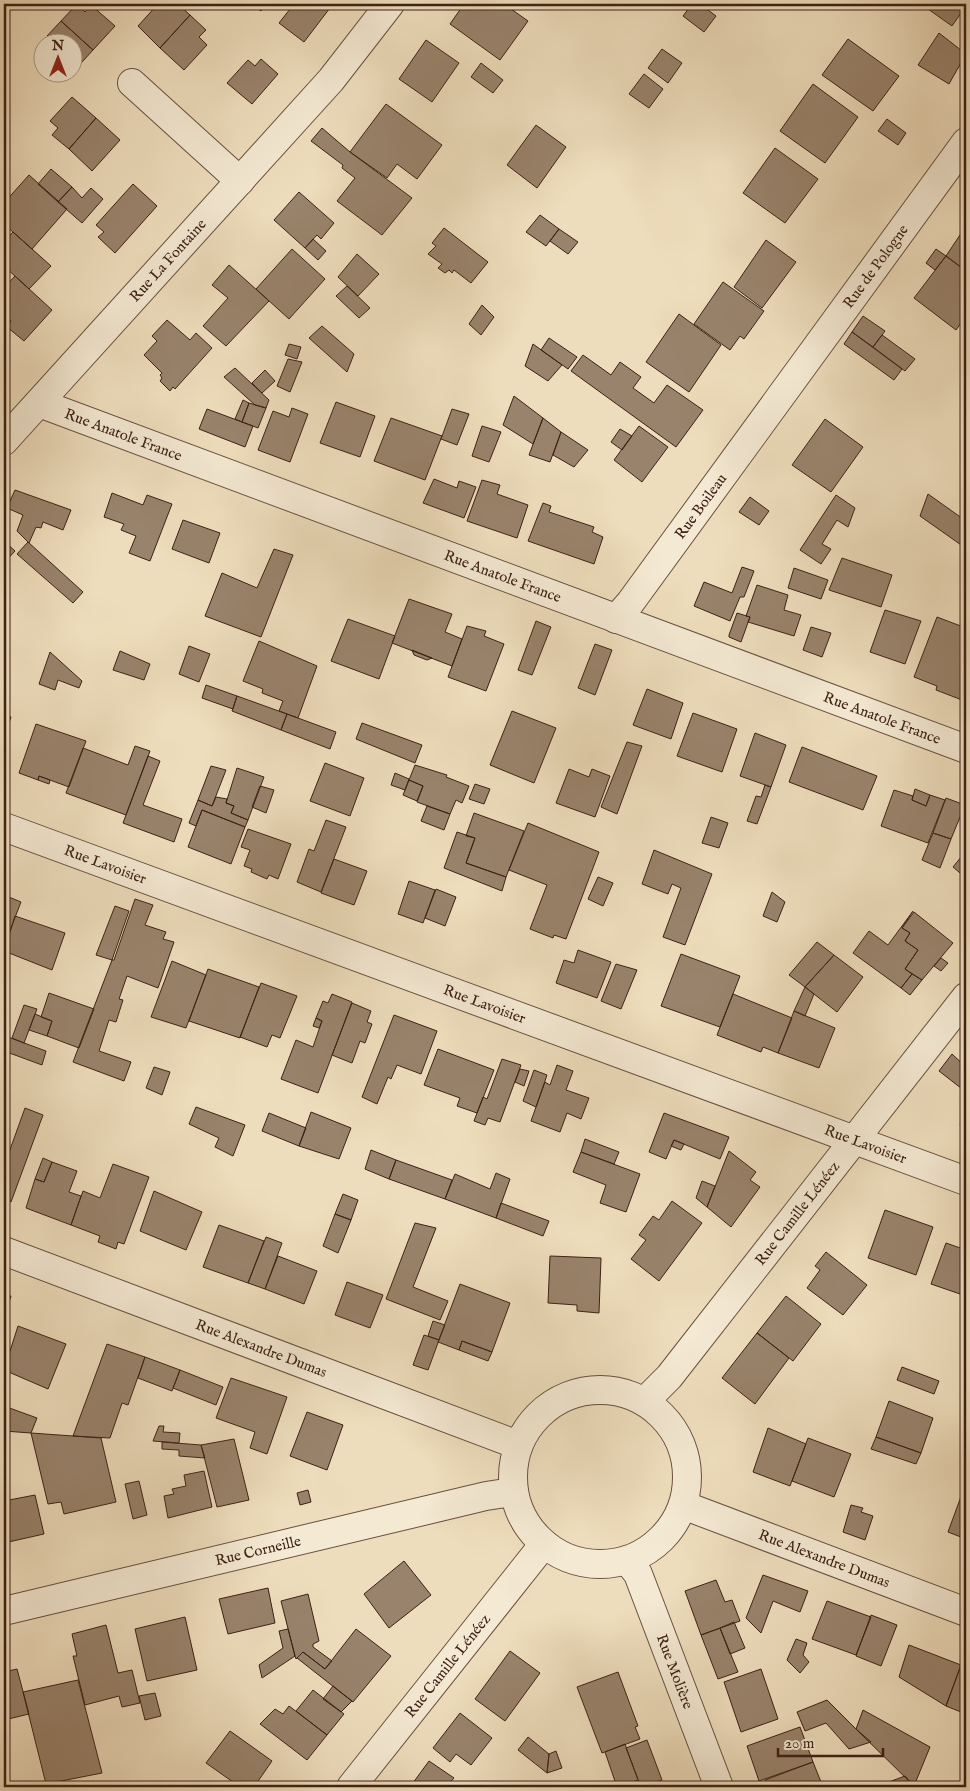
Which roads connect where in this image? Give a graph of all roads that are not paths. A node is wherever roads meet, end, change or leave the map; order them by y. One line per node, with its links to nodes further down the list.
1 (390, 4): 4 (street, Rue La Fontaine)
2 (132, 83): 4 (street)
3 (966, 142): 5 (street, Rue de Pologne)
4 (240, 181): 6 (street, Rue La Fontaine)
5 (785, 392): 8 (street, Rue Boileau)
6 (39, 403): 7 (street, Rue La Fontaine); 8 (street, Rue Anatole France)
7 (4, 442)
8 (616, 619): 9 (street, Rue Anatole France)
9 (966, 750)
10 (4, 827): 12 (street, Rue Lavoisier)
11 (966, 997): 12 (street, Rue Camille Lénéez)
12 (855, 1140): 13 (street, Rue Lavoisier); 15 (street, Rue Camille Lénéez)
13 (966, 1181)
14 (4, 1251): 16 (street, Rue Alexandre Dumas)
15 (645, 1401): 16 (street); 18 (street)
16 (518, 1445): 17 (street)
17 (513, 1492): 19 (street); 21 (street, Rue Corneille)
18 (683, 1505): 20 (street); 22 (street, Rue Alexandre Dumas)
19 (544, 1544): 20 (street); 23 (street, Rue Camille Lénéez)
20 (627, 1560): 24 (street, Rue Molière)
21 (4, 1611)
22 (966, 1612)
23 (351, 1787)
24 (719, 1787)

